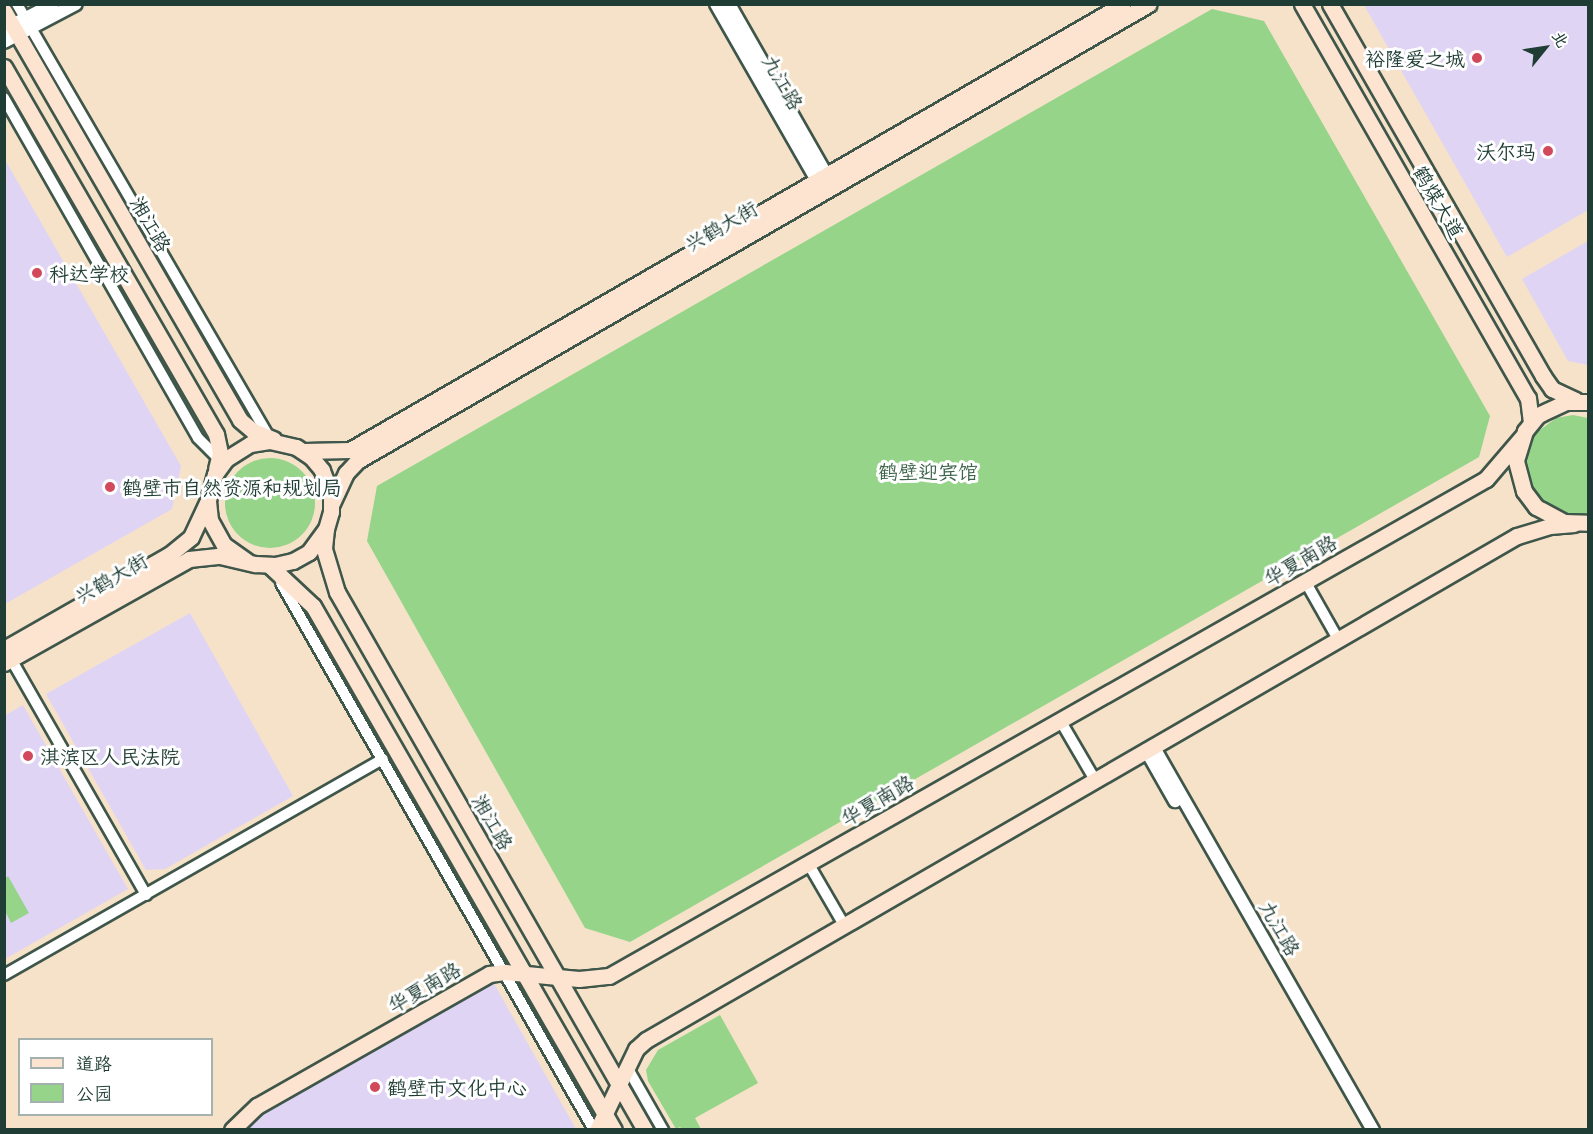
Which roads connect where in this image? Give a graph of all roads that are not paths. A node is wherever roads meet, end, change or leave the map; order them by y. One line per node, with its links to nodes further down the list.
1 (17, 4): 11 (street)
2 (53, 4): 11 (street)
3 (76, 4): 11 (street)
4 (716, 4): 14 (street, 九江路)
5 (729, 4): 14 (street, 九江路)
6 (1123, 4): 14 (main road, 兴鹤大街)
7 (1149, 4): 22 (main road, 兴鹤大街)
8 (1302, 4): 16 (main road, 鹤煤大道)
9 (1330, 4): 15 (main road, 鹤煤大道)
10 (4, 11): 11 (main road, 湘江路)
11 (16, 29): 18 (main road, 湘江路)
12 (4, 67): 20 (main road)
13 (4, 98): 20 (street)
14 (821, 177): 19 (main road, 兴鹤大街)
15 (1585, 401): 16 (main road, 鹤煤大道)
16 (1531, 422): 17 (main road, 鹤煤大道)
17 (1522, 437): 23 (main road, 鹤煤大道); 27 (main road, 华夏南路)
18 (273, 440): 19 (main road); 20 (main road)
19 (304, 451): 22 (main road)
20 (217, 467): 21 (main road)
21 (208, 501): 25 (main road); 29 (main road, 兴鹤大街)
22 (332, 503): 24 (main road)
23 (1584, 524): 28 (main road)
24 (326, 529): 26 (main road); 40 (main road, 湘江路)
25 (247, 561): 26 (main road); 29 (main road, 兴鹤大街)
26 (269, 565): 32 (street); 38 (main road)
27 (1305, 581): 28 (street); 30 (main road, 华夏南路)
28 (1338, 639): 31 (main road)
29 (7, 657): 35 (street)
30 (1060, 720): 33 (street); 34 (main road, 华夏南路)
31 (1150, 748): 33 (main road); 49 (street, 九江路); 50 (street, 九江路)
32 (383, 759): 35 (street); 37 (street)
33 (1095, 780): 36 (main road)
34 (808, 863): 36 (street); 40 (main road, 华夏南路)
35 (146, 895): 39 (street)
36 (844, 925): 41 (main road)
37 (504, 972): 38 (main road, 华夏南路); 44 (main road, 华夏南路); 45 (street)
38 (525, 974): 40 (main road, 华夏南路); 43 (main road)
39 (4, 975)
40 (558, 977): 42 (main road, 湘江路)
41 (627, 1066): 42 (main road); 48 (street)
42 (619, 1084): 43 (main road); 47 (main road, 湘江路)
43 (605, 1114): 45 (main road); 46 (main road)
44 (232, 1130)
45 (596, 1130)
46 (614, 1130)
47 (645, 1130)
48 (663, 1130)
49 (1364, 1130)
50 (1373, 1130)

